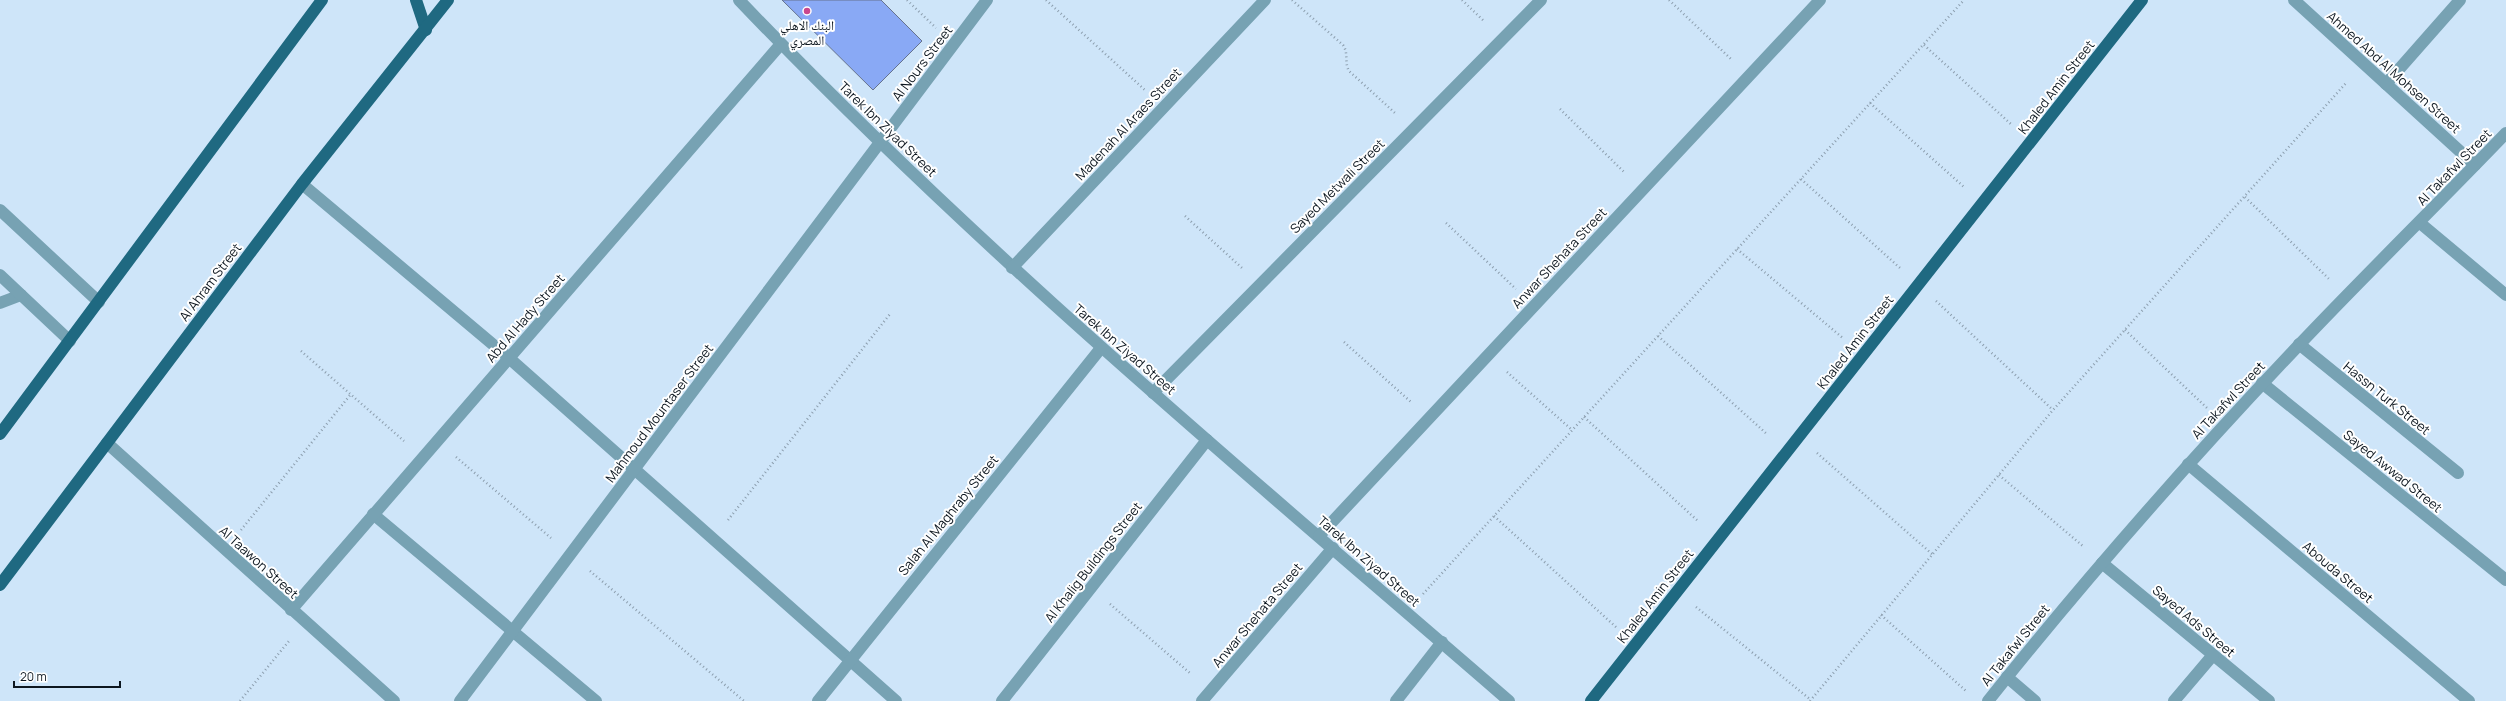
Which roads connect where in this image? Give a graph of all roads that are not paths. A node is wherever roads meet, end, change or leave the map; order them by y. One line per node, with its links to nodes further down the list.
1 (322, 0): 25 (main road)
2 (416, 0): 12 (main road)
3 (448, 0): 12 (main road, Al Ahram Street)
4 (739, 0): 13 (street, Tarek Ibn Ziyad Street)
5 (987, 0): 16 (street, Al Nours Street)
6 (1265, 0): 21 (street, Madenah Al Araes Street)
7 (1541, 0): 32 (street, Sayed Metwali Street)
8 (1820, 0): 40 (street, Anwar Shehata Street)
9 (2142, 0): 60 (main road, Khaled Amin Street)
10 (2294, 0): 14 (street, Ahmed Abd Al Mohsen Street)
11 (2460, 0): 14 (street)
12 (426, 30): 18 (main road, Al Ahram Street)
13 (781, 44): 16 (street, Tarek Ibn Ziyad Street); 30 (street, Abd Al Hady Street)
14 (2386, 84): 17 (street, Ahmed Abd Al Mohsen Street)
15 (2503, 141): 17 (street, Al Takafwl Street)
16 (880, 142): 21 (street, Tarek Ibn Ziyad Street); 37 (street, Mahmoud Mountaser Street)
17 (2475, 165): 20 (street, Al Takafwl Street)
18 (302, 184): 30 (street); 35 (main road, Al Ahram Street)
19 (0, 210): 25 (street)
20 (2420, 223): 24 (street); 28 (street, Al Takafwl Street)
21 (1012, 268): 29 (street, Tarek Ibn Ziyad Street)
22 (0, 275): 23 (street)
23 (21, 295): 26 (street); 27 (street)
24 (2506, 295)
25 (99, 302): 27 (main road)
26 (0, 303)
27 (70, 341): 33 (main road)
28 (2299, 344): 31 (street, Al Takafwl Street); 38 (street, Hassn Turk Street)
29 (1101, 348): 32 (street, Tarek Ibn Ziyad Street); 49 (street, Salah Al Maghraby Street)
30 (509, 358): 37 (street); 39 (street, Abd Al Hady Street)
31 (2262, 383): 36 (street, Al Takafwl Street); 43 (street, Sayed Awwad Street)
32 (1153, 393): 34 (street, Tarek Ibn Ziyad Street)
33 (0, 434)
34 (1207, 440): 40 (street, Tarek Ibn Ziyad Street); 56 (street, Al Khalig Buildings Street)
35 (107, 443): 44 (main road, Al Ahram Street); 45 (street, Al Taawon Street)
36 (2188, 464): 42 (street, Al Takafwl Street); 65 (street, Abouda Street)
37 (634, 469): 46 (street, Mahmoud Mountaser Street); 49 (street)
38 (2458, 473)
39 (374, 514): 45 (street, Abd Al Hady Street); 46 (street)
40 (1319, 536): 41 (street, Tarek Ibn Ziyad Street)
41 (1332, 548): 47 (street, Tarek Ibn Ziyad Street); 57 (street, Anwar Shehata Street)
42 (2102, 563): 48 (street, Sayed Ads Street); 50 (street, Al Takafwl Street)
43 (2506, 580)
44 (0, 585)
45 (291, 610): 51 (street, Al Taawon Street)
46 (513, 631): 52 (street, Mahmoud Mountaser Street); 53 (street)
47 (1442, 642): 58 (street); 59 (street, Tarek Ibn Ziyad Street)
48 (2213, 655): 63 (street); 64 (street, Sayed Ads Street)
49 (849, 659): 54 (street, Salah Al Maghraby Street); 55 (street)
50 (2007, 677): 61 (street, Al Takafwl Street); 62 (street)
51 (394, 701)
52 (460, 701)
53 (596, 701)
54 (818, 701)
55 (896, 701)
56 (1002, 701)
57 (1202, 701)
58 (1396, 701)
59 (1509, 701)
60 (1591, 701)
61 (1988, 701)
62 (2035, 701)
63 (2174, 701)
64 (2269, 701)
65 (2469, 701)

